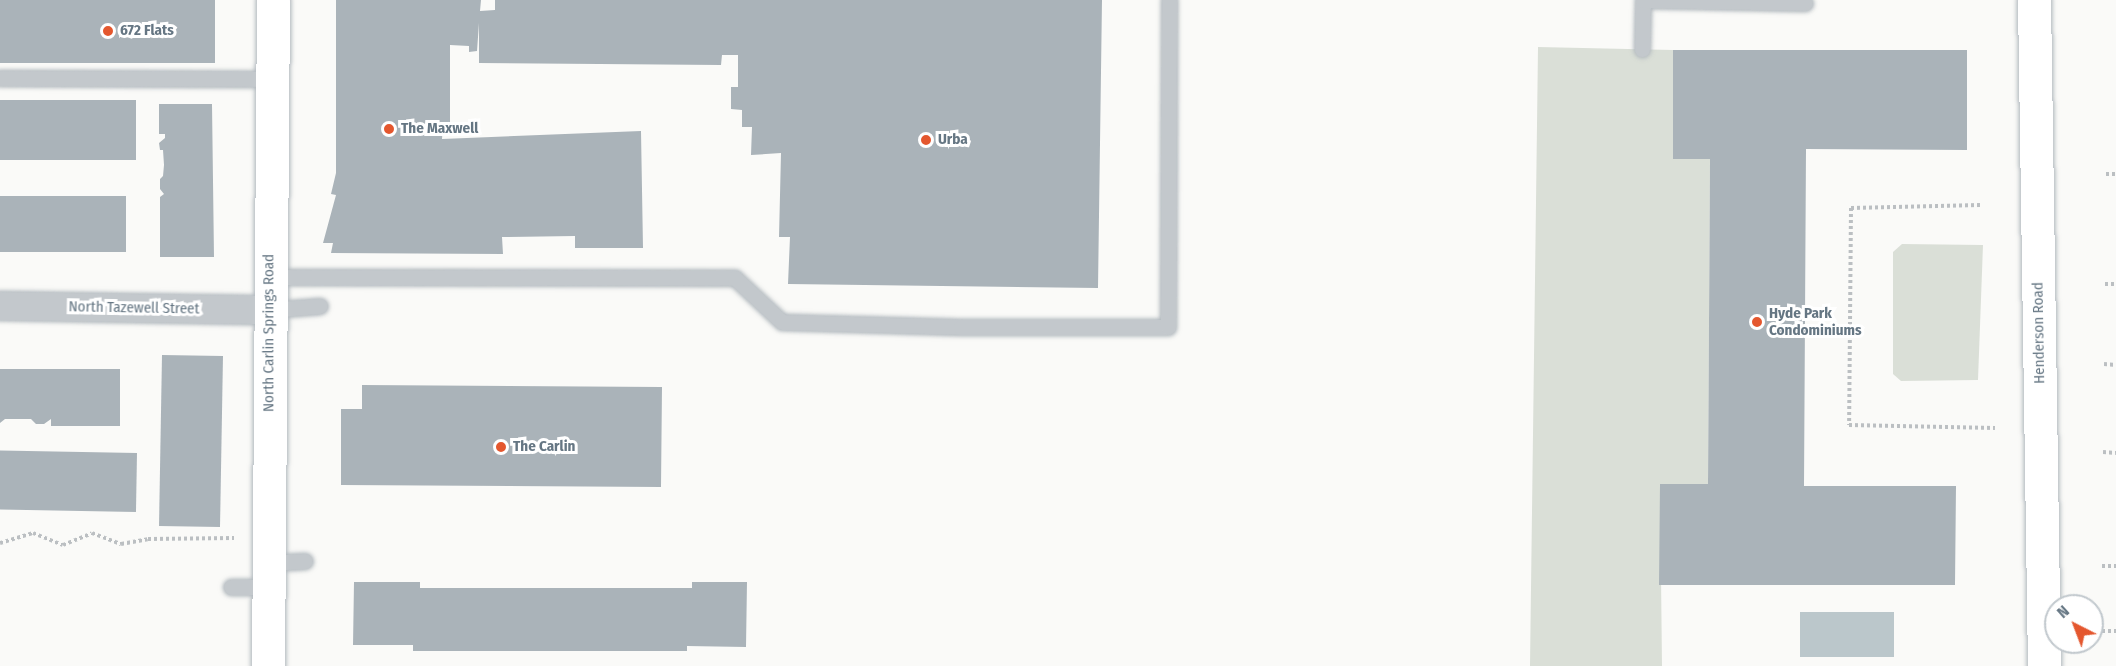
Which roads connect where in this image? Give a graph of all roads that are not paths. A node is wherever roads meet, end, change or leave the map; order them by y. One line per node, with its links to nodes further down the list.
1 (273, 0): 7 (street, North Carlin Springs Road)
2 (1169, 0): 8 (lane)
3 (2034, 0): 16 (street, Henderson Road)
4 (1805, 3): 5 (lane)
5 (1642, 49)
6 (0, 78): 7 (lane)
7 (272, 79): 8 (street, North Carlin Springs Road)
8 (269, 277): 11 (street, North Carlin Springs Road)
9 (0, 306): 11 (street, North Tazewell Street)
10 (320, 306): 11 (lane)
11 (268, 310): 13 (street, North Carlin Springs Road)
12 (304, 561): 13 (lane)
13 (268, 575): 14 (lane); 15 (street, North Carlin Springs Road)
14 (231, 587)
15 (268, 666)
16 (2044, 666)

